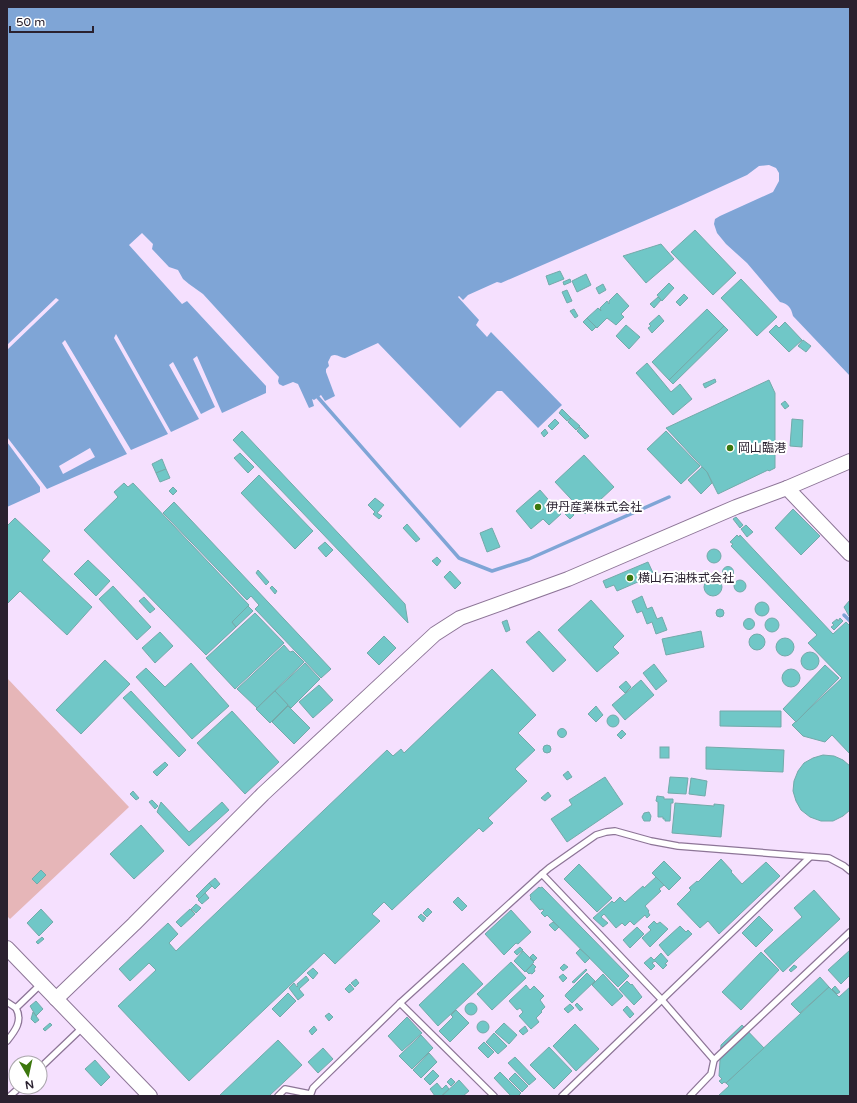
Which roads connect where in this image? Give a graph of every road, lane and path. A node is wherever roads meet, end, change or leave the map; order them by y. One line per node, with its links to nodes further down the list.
1 (850, 461): 2 (street)
2 (787, 488): 3 (street); 10 (street)
3 (850, 554)
4 (810, 857): 5 (lane); 6 (lane); 11 (lane)
5 (850, 871)
6 (542, 874): 11 (lane); 13 (lane)
7 (850, 932): 18 (lane)
8 (7, 948): 9 (street)
9 (42, 983): 10 (street); 14 (lane)
10 (56, 999): 15 (street)
11 (662, 1000): 18 (lane); 24 (lane)
12 (7, 1002): 14 (lane)
13 (400, 1003): 20 (lane); 23 (lane)
14 (16, 1008): 16 (lane)
15 (84, 1027): 19 (lane); 21 (street)
16 (9, 1036): 17 (lane)
17 (7, 1041)
18 (714, 1060): 25 (lane)
19 (48, 1061)
20 (310, 1095): 22 (lane)
21 (150, 1096)
22 (278, 1096)
23 (494, 1096)
24 (562, 1096)
25 (690, 1096)

